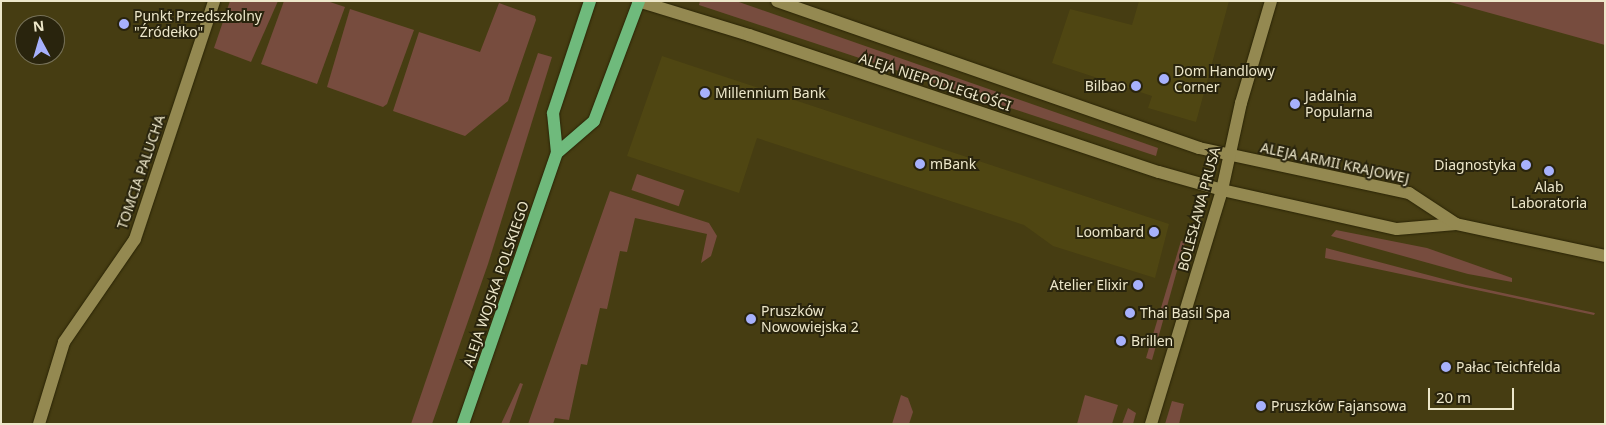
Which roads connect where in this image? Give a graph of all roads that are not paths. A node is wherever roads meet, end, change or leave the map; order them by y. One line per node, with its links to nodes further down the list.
1 (214, 1): 11 (street, TOMCIA PALUCHA)
2 (590, 1): 6 (main road, ALEJA WOJSKA POLSKIEGO)
3 (638, 1): 6 (main road); 8 (street, ALEJA NIEPODLEGŁOŚCI)
4 (777, 1): 7 (street, ALEJA NIEPODLEGŁOŚCI)
5 (1271, 1): 7 (street, BOLESŁAWA PRUSA)
6 (557, 153): 12 (main road, ALEJA WOJSKA POLSKIEGO)
7 (1230, 156): 8 (street, BOLESŁAWA PRUSA); 9 (street, ALEJA ARMII KRAJOWEJ)
8 (1222, 190): 9 (street, ALEJA ARMII KRAJOWEJ); 13 (street, BOLESŁAWA PRUSA)
9 (1456, 224): 10 (street, ALEJA ARMII KRAJOWEJ)
10 (1605, 256)
11 (39, 424)
12 (463, 424)
13 (1151, 424)

